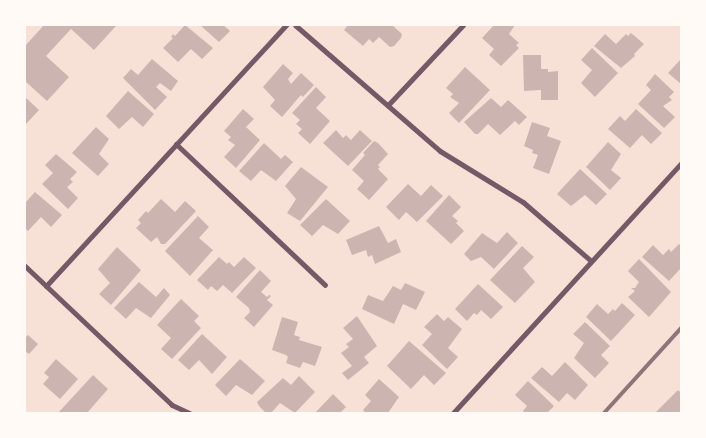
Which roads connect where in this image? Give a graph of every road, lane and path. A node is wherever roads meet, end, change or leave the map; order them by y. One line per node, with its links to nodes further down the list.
1 (286, 25): 5 (street)
2 (296, 25): 4 (street)
3 (463, 25): 4 (street)
4 (388, 105): 7 (street)
5 (176, 144): 9 (street); 10 (street)
6 (681, 163): 7 (street)
7 (591, 261): 12 (street)
8 (25, 266): 10 (street)
9 (325, 284)
10 (46, 286): 11 (street)
11 (189, 413)
12 (452, 413)

